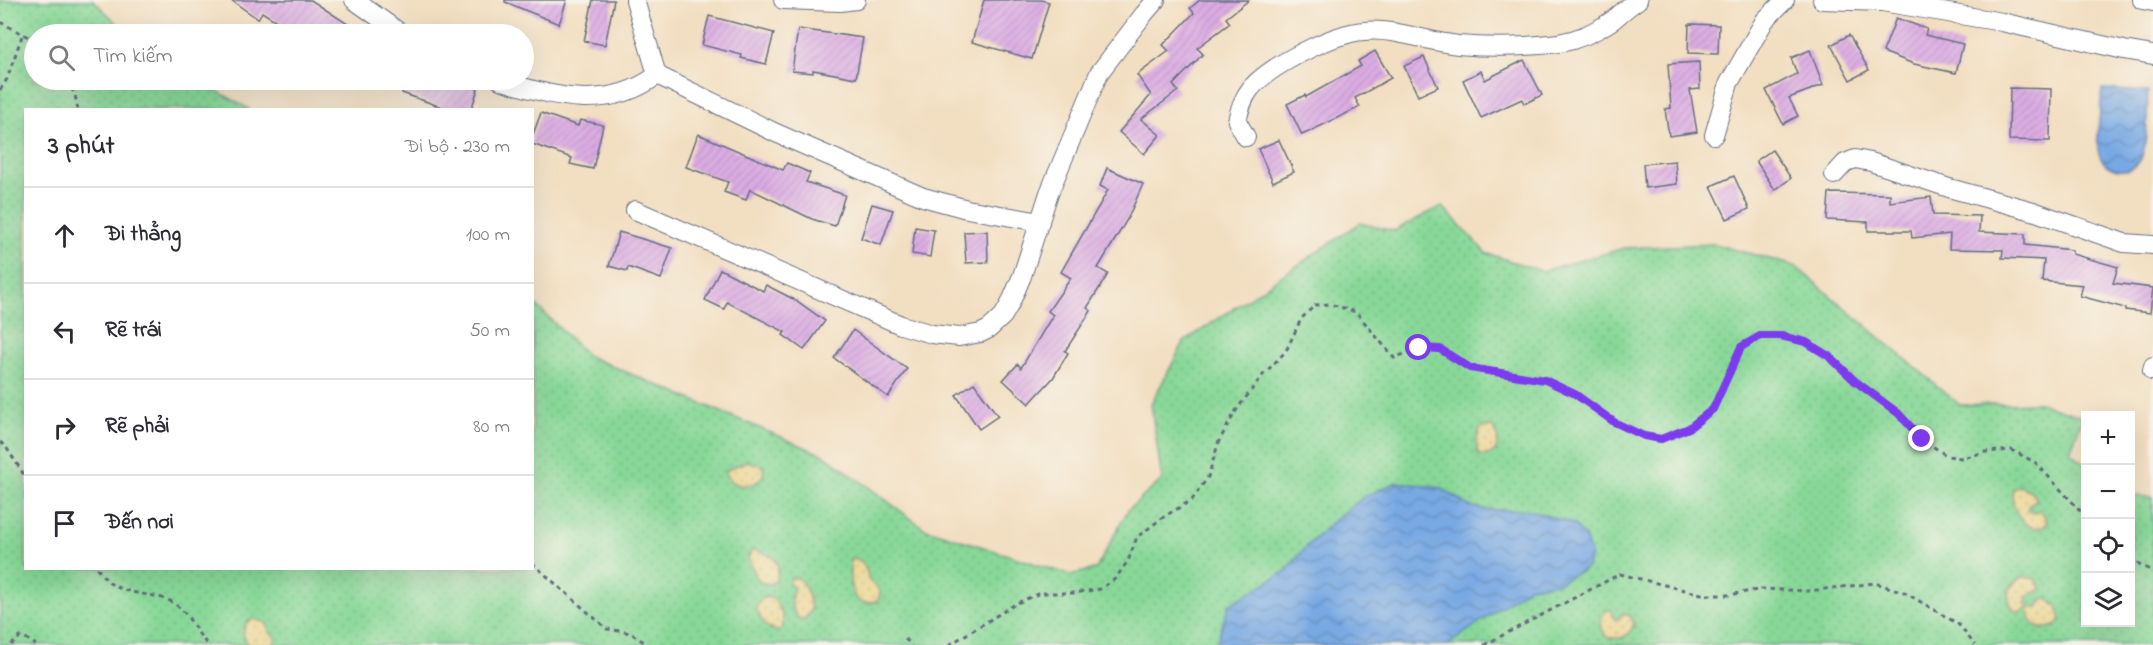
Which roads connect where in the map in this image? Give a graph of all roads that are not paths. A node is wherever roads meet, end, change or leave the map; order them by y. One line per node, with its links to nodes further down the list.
1 (354, 0): 12 (street)
2 (635, 0): 14 (street)
3 (783, 0): 4 (street)
4 (856, 0)
5 (1156, 0): 20 (street)
6 (1638, 0): 17 (street)
7 (1784, 0): 8 (street); 16 (street)
8 (1799, 0)
9 (1822, 0): 13 (street)
10 (2142, 0): 11 (street)
11 (2153, 2)
12 (388, 24)
13 (2153, 55)
14 (657, 75): 15 (street); 20 (street)
15 (534, 90)
16 (1714, 135)
17 (1246, 137)
18 (1834, 175): 21 (street)
19 (635, 210): 20 (street)
20 (1040, 222)
21 (2153, 245)

